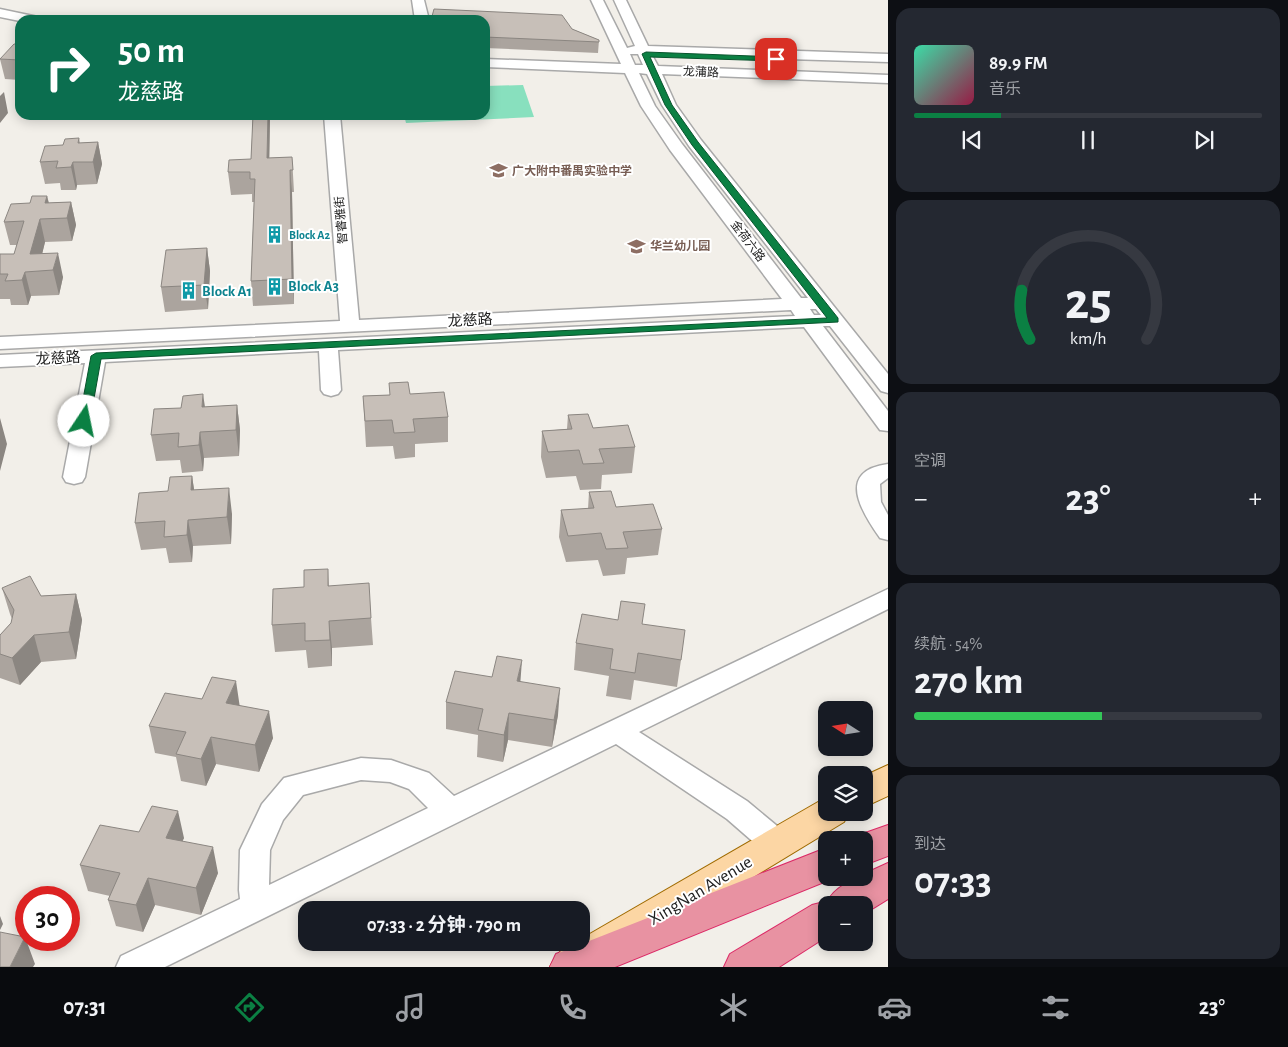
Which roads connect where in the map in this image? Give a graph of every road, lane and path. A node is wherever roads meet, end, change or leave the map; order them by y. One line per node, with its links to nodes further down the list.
1 (418, 0): 5 (street)
2 (597, 0): 8 (street, 金荷六路)
3 (620, 0): 9 (street, 金荷六路)
4 (0, 13): 6 (street)
5 (421, 15)
6 (15, 16)
7 (888, 58): 9 (street, 龙蒲路)
8 (625, 60): 9 (street, 龙蒲路); 9 (street, 龙蒲路); 10 (street, 龙蒲路); 15 (street, 金荷六路)
9 (648, 60): 11 (street, 龙蒲路); 12 (street, 龙蒲路); 14 (street, 金荷六路)
10 (490, 62)
11 (888, 63)
12 (888, 77)
13 (332, 120): 18 (street, 智睿雅街)
14 (821, 303): 15 (street, 龙慈路); 16 (street, 金荷六路)
15 (796, 304): 17 (street, 金荷六路); 18 (street, 龙慈路)
16 (834, 320): 17 (street, 龙慈路); 23 (street, 金荷六路)
17 (810, 322): 20 (street, 龙慈路); 25 (street, 金荷六路)
18 (350, 326): 19 (street, 龙慈路)
19 (0, 343)
20 (328, 345): 21 (street, 龙慈路); 24 (street)
21 (96, 356): 22 (street, 龙慈路); 27 (street)
22 (0, 361)
23 (888, 387)
24 (331, 390)
25 (888, 425)
26 (888, 471): 28 (street)
27 (74, 477)
28 (888, 532)
29 (888, 598): 30 (street)
30 (619, 730): 33 (street); 36 (street)
31 (888, 778): 32 (main road)
32 (873, 787)
33 (451, 812): 41 (street); 41 (street)
34 (818, 820): 36 (main road, XingNan Avenue)
35 (888, 840): 37 (highway)
36 (777, 844): 44 (main road, XingNan Avenue)
37 (873, 846)
38 (818, 867): 44 (highway)
39 (888, 879): 40 (highway)
40 (860, 896)
41 (257, 906): 43 (street)
42 (818, 921): 45 (highway)
43 (132, 967)
44 (570, 967)
45 (744, 967)

